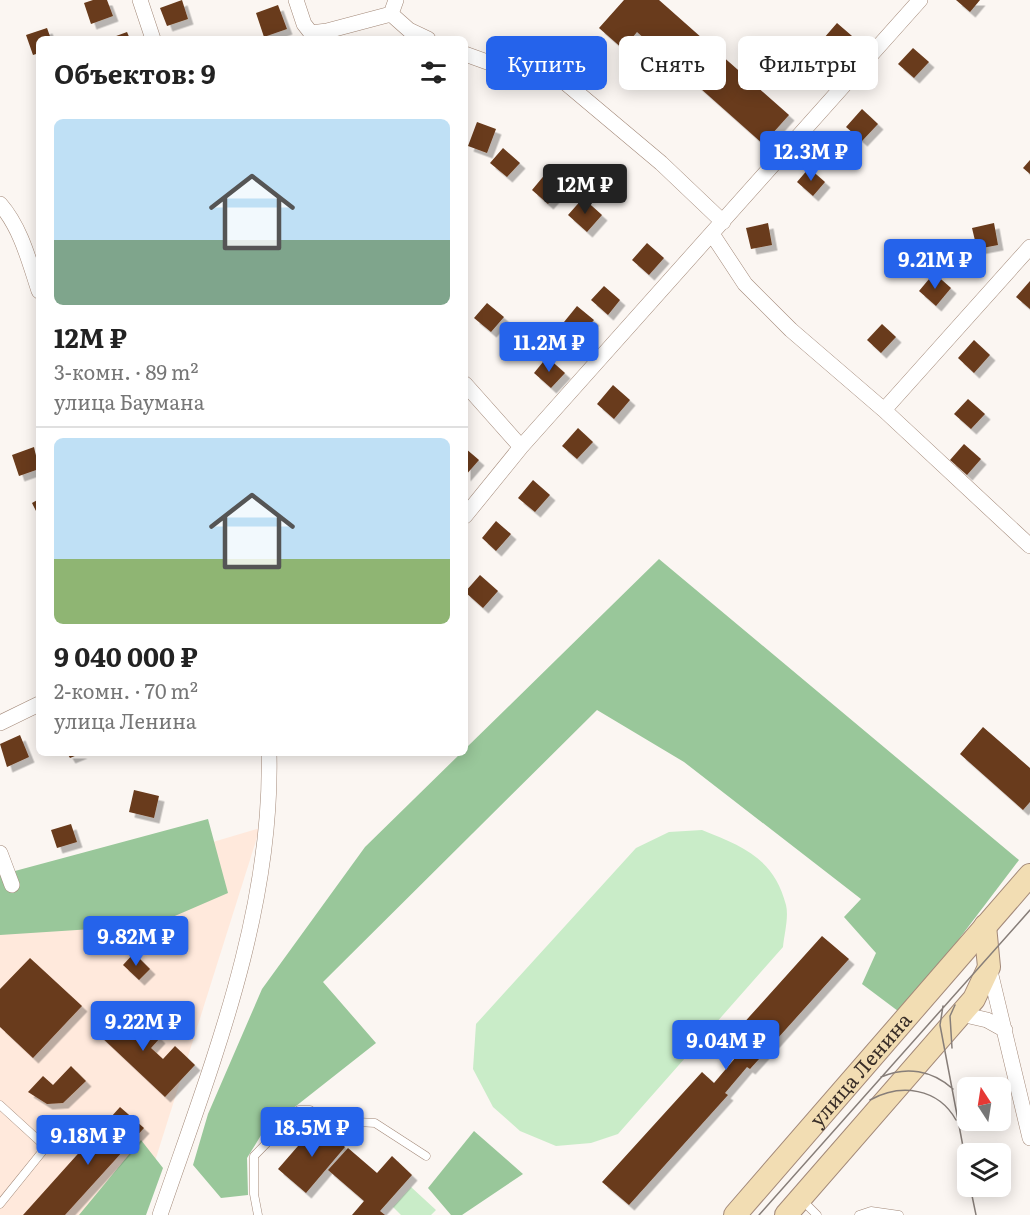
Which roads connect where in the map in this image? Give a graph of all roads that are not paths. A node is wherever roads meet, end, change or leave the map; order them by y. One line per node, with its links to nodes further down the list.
1 (140, 0): 6 (street)
2 (296, 0): 5 (street)
3 (920, 0): 10 (street)
4 (394, 7): 5 (street); 7 (street)
5 (324, 35)
6 (152, 36)
7 (422, 36)
8 (468, 55): 10 (street)
9 (0, 204): 13 (street)
10 (723, 222): 11 (street)
11 (712, 234): 15 (street); 16 (street)
12 (1030, 247): 15 (street)
13 (36, 282)
14 (468, 387): 16 (street)
15 (884, 410): 18 (street)
16 (521, 447): 17 (street)
17 (468, 512)
18 (1030, 546)
19 (36, 705): 20 (street)
20 (0, 723)
21 (269, 756): 34 (street)
22 (0, 853): 24 (street)
23 (1030, 875): 25 (main road, улица Ленина)
24 (12, 885)
25 (985, 926): 26 (main road); 36 (main road, улица Ленина)
26 (989, 967): 27 (main road, улица Ленина); 28 (street)
27 (961, 1014): 28 (street); 33 (main road, улица Ленина)
28 (1005, 1030): 30 (street)
29 (0, 1105): 32 (lane)
30 (1030, 1138)
31 (426, 1156): 35 (lane)
32 (0, 1204)
33 (793, 1207): 37 (lane)
34 (160, 1215)
35 (258, 1215)
36 (735, 1215)
37 (817, 1215)
38 (859, 1215): 39 (lane)
39 (899, 1215)

